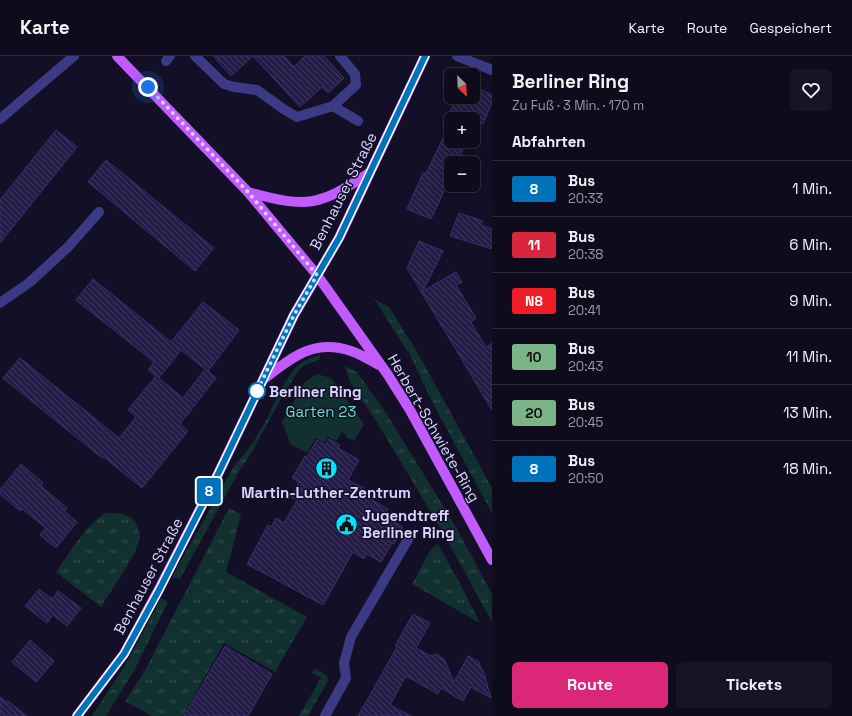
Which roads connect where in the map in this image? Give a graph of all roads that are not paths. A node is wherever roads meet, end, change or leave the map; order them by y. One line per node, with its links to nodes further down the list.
1 (74, 56): 9 (street)
2 (118, 56): 12 (main road)
3 (195, 56): 8 (street)
4 (340, 56): 8 (street)
5 (426, 56): 11 (main road, Benhauser Straße)
6 (457, 56): 7 (street)
7 (492, 70)
8 (333, 106): 10 (street)
9 (1, 116)
10 (358, 121)
11 (370, 172): 12 (main road); 14 (main road, Benhauser Straße)
12 (248, 192): 14 (main road)
13 (99, 212): 15 (street)
14 (317, 275): 16 (main road, Herbert-Schwiete-Ring); 17 (main road, Benhauser Straße)
15 (0, 303)
16 (381, 366): 17 (main road); 19 (main road, Herbert-Schwiete-Ring)
17 (262, 380): 20 (main road, Benhauser Straße)
18 (410, 536): 21 (street)
19 (492, 560)
20 (77, 716)
21 (325, 716)

